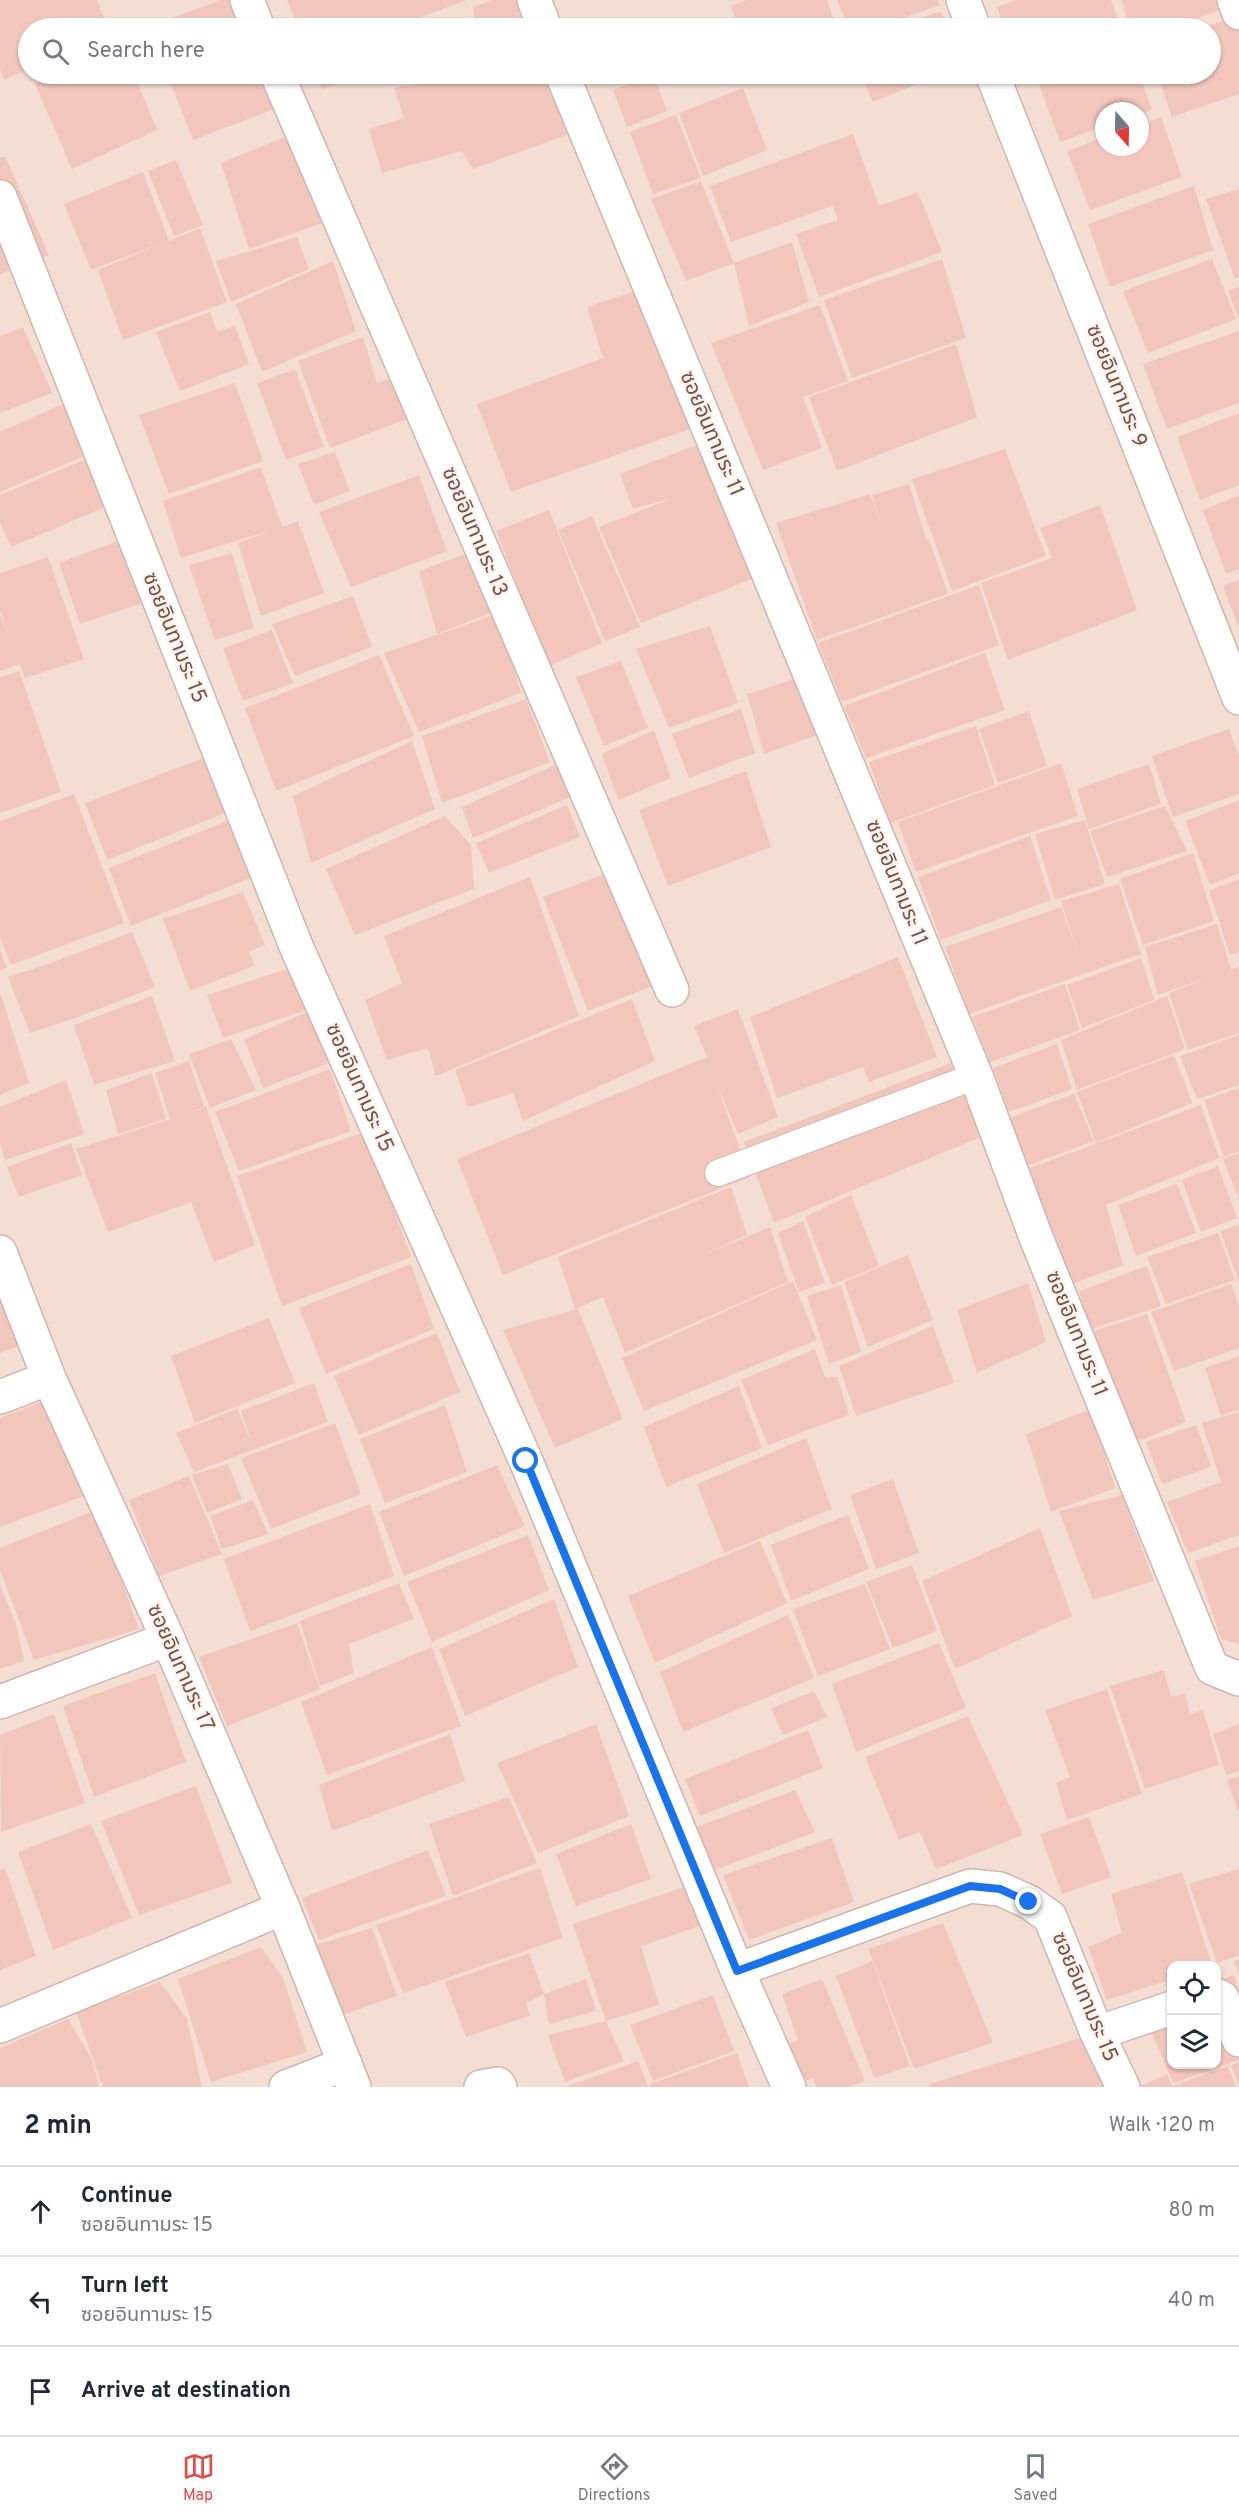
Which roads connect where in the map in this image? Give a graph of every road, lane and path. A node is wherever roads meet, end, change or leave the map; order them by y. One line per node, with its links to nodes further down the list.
1 (247, 0): 6 (street)
2 (534, 0): 7 (street)
3 (963, 0): 8 (street)
4 (1234, 0): 5 (street)
5 (1239, 14)
6 (254, 18)
7 (541, 18)
8 (970, 18)
9 (280, 84): 14 (street, ซอยอินทามระ 13)
10 (566, 84): 15 (street, ซอยอินทามระ 11)
11 (996, 84): 13 (street, ซอยอินทามระ 9)
12 (0, 196): 24 (street, ซอยอินทามระ 15)
13 (1239, 698)
14 (672, 990)
15 (976, 1076): 16 (lane); 21 (street, ซอยอินทามระ 11)
16 (718, 1173)
17 (0, 1252): 18 (street, ซอยอินทามระ 17)
18 (49, 1378): 19 (street); 20 (street, ซอยอินทามระ 17)
19 (0, 1397)
20 (168, 1639): 22 (street); 23 (street, ซอยอินทามระ 17)
21 (1239, 1679)
22 (0, 1702)
23 (283, 1908): 27 (street); 30 (street, ซอยอินทามระ 17)
24 (737, 1971): 28 (street, ซอยอินทามระ 15); 34 (street, ซอยอินทามระ 15)
25 (1221, 1998): 29 (street)
26 (1167, 2010): 28 (street)
27 (0, 2026)
28 (1097, 2034): 35 (street, ซอยอินทามระ 15)
29 (1239, 2040)
30 (350, 2076): 31 (street)
31 (286, 2087)
32 (481, 2087): 33 (street)
33 (500, 2087)
34 (789, 2087)
35 (1123, 2087)

